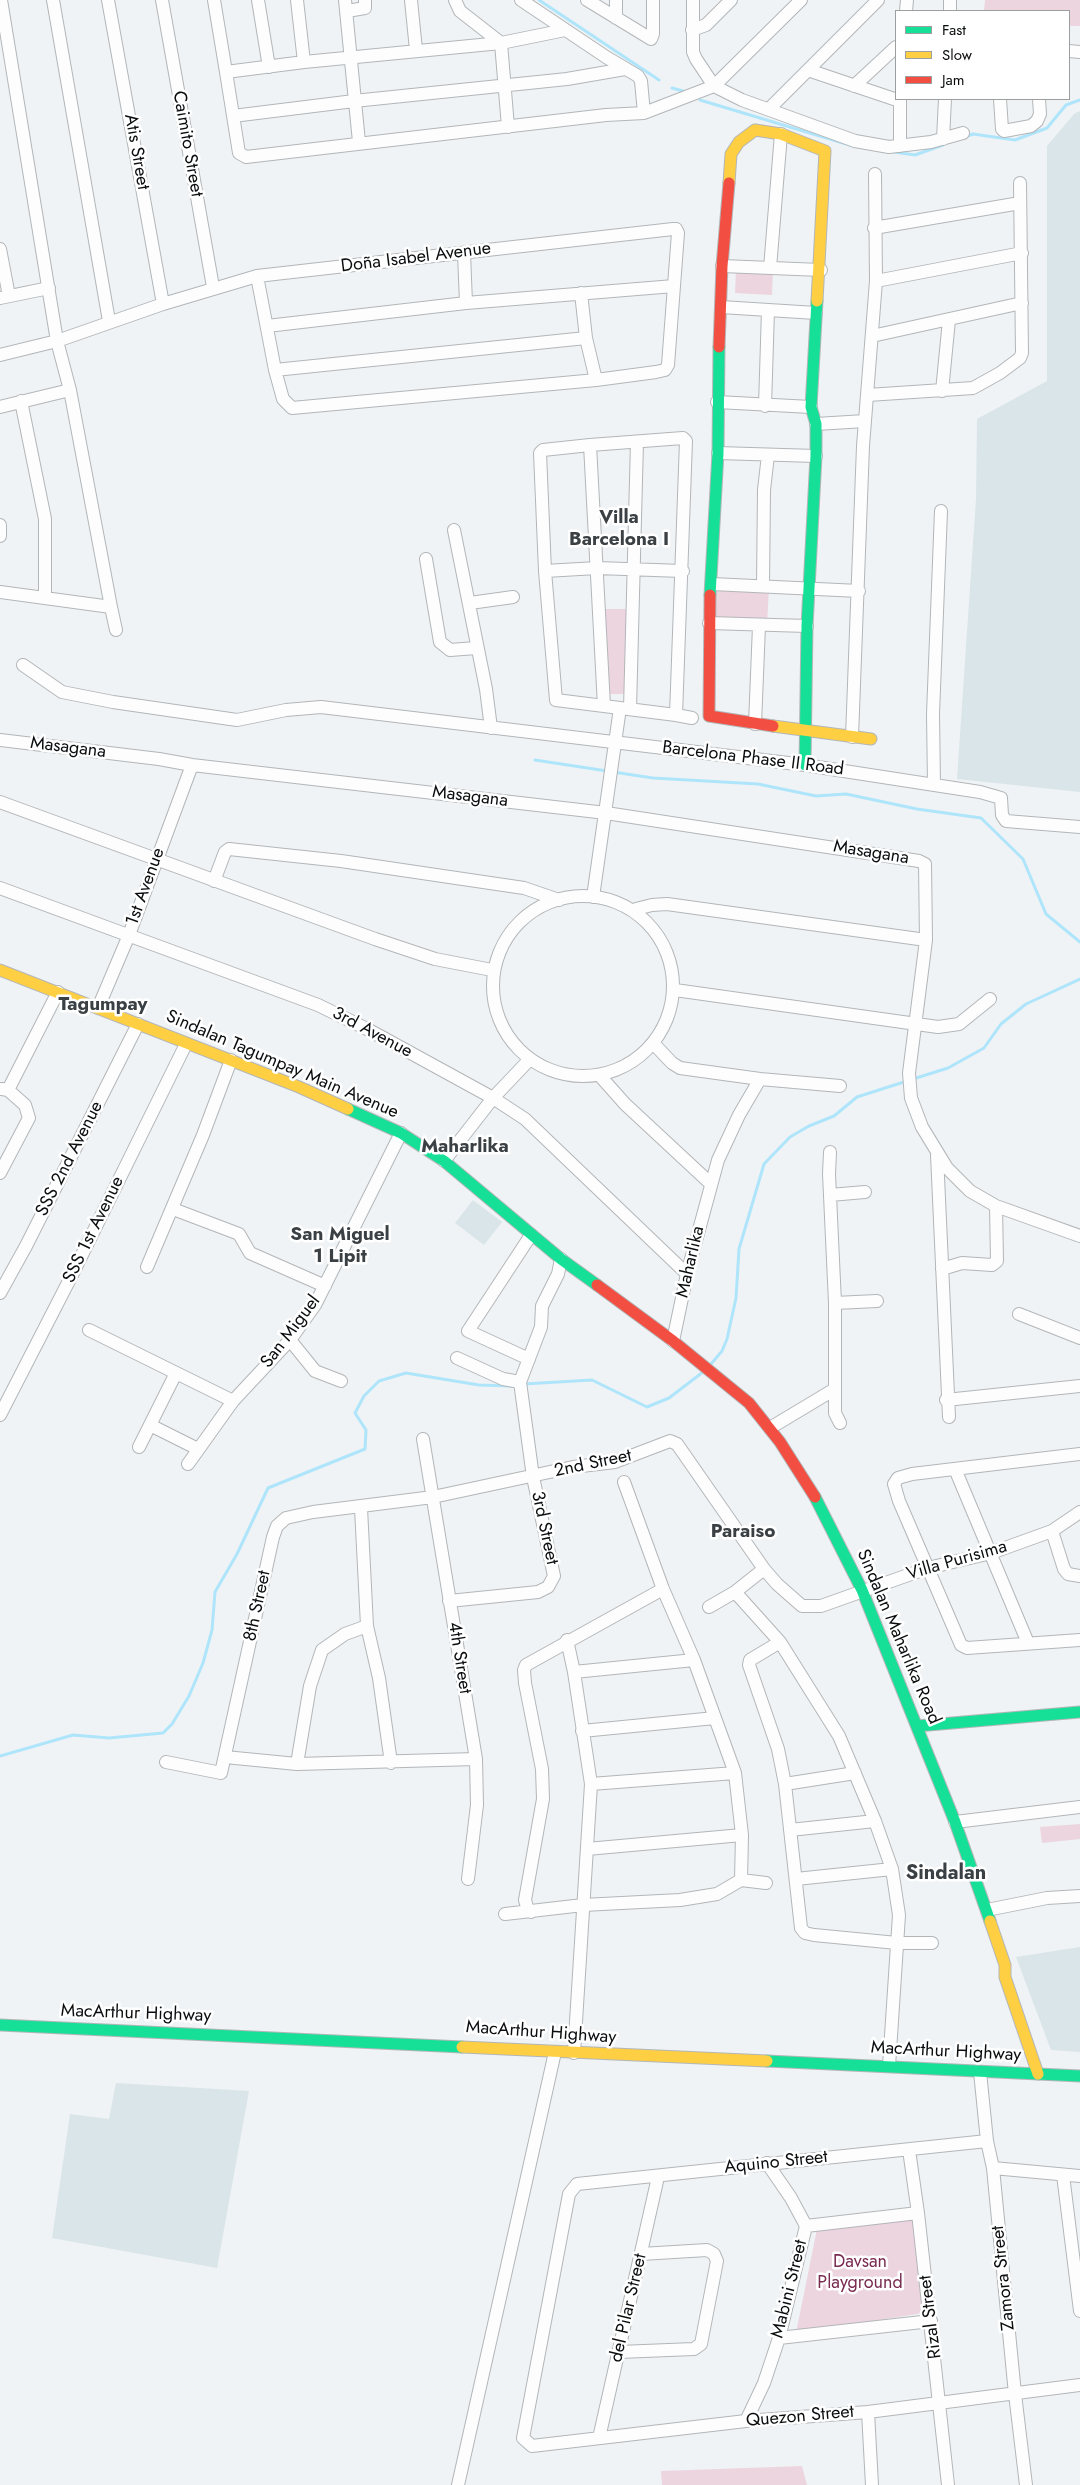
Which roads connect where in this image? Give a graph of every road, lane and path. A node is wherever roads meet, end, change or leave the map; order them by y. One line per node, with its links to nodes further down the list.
1 (1, 0): 63 (street)
2 (53, 0): 74 (street)
3 (108, 0): 69 (street, Atis Street)
4 (162, 0): 64 (street, Caimito Street)
5 (214, 0): 31 (street)
6 (258, 0): 28 (street)
7 (297, 0): 27 (street)
8 (365, 0): 19 (street)
9 (411, 0): 25 (street)
10 (455, 0): 23 (street)
11 (521, 0): 21 (street)
12 (587, 0): 20 (street)
13 (616, 0): 20 (street)
14 (653, 0): 20 (street)
15 (693, 0): 22 (street)
16 (731, 0): 22 (street)
17 (801, 0): 33 (street)
18 (878, 0): 30 (street)
19 (346, 6): 26 (street)
20 (616, 18)
21 (565, 30): 23 (street); 29 (street)
22 (692, 30): 33 (street)
23 (501, 43): 25 (street); 32 (street)
24 (895, 48): 34 (street)
25 (416, 50): 26 (street)
26 (350, 58): 27 (street); 40 (street)
27 (304, 62): 28 (street)
28 (269, 67): 31 (street)
29 (625, 69): 32 (street); 42 (street)
30 (808, 70): 34 (street); 41 (street)
31 (226, 72): 43 (street)
32 (506, 85): 40 (street); 44 (street)
33 (714, 86): 41 (street); 42 (street)
34 (854, 86): 35 (street)
35 (895, 98)
36 (900, 100): 49 (street)
37 (945, 100): 47 (street)
38 (1000, 100): 39 (street)
39 (1039, 100)
40 (354, 101): 43 (street); 48 (street)
41 (769, 110): 49 (street)
42 (644, 113): 44 (street)
43 (233, 116): 48 (street)
44 (508, 127): 48 (street)
45 (781, 134): 57 (main road); 58 (street); 59 (main road)
46 (963, 134): 47 (street)
47 (943, 139): 49 (street)
48 (358, 142)
49 (900, 146)
50 (874, 174): 53 (street)
51 (1020, 183): 52 (street)
52 (1020, 203): 53 (street); 56 (street)
53 (874, 228): 61 (street)
54 (0, 249): 66 (street)
55 (464, 252): 60 (street, Doña Isabel Avenue); 62 (street, Doña Isabel Avenue); 67 (street)
56 (1022, 253): 61 (street); 68 (street)
57 (722, 266): 58 (street); 70 (main road)
58 (770, 268): 59 (street)
59 (821, 270): 72 (main road)
60 (257, 276): 64 (street, Doña Isabel Avenue); 75 (street)
61 (876, 281): 76 (street)
62 (674, 286): 65 (street); 81 (street)
63 (50, 288): 66 (street); 78 (street)
64 (213, 288): 69 (street, Doña Isabel Avenue)
65 (581, 293): 67 (street); 77 (street)
66 (4, 297)
67 (466, 303): 75 (street)
68 (1022, 303): 73 (street); 83 (street)
69 (163, 304): 74 (street, Doña Isabel Avenue)
70 (721, 308): 71 (street); 86 (main road)
71 (768, 310): 72 (street); 87 (street)
72 (816, 313): 89 (main road)
73 (949, 320): 76 (street); 83 (street)
74 (110, 321): 78 (street, Doña Isabel Avenue)
75 (267, 326): 80 (street)
76 (872, 336): 84 (street)
77 (586, 338): 80 (street); 81 (street)
78 (57, 342): 79 (street, Doña Isabel Avenue); 82 (street)
79 (0, 355)
80 (275, 370): 81 (street)
81 (596, 380)
82 (70, 390): 85 (street); 114 (street)
83 (942, 391): 84 (street)
84 (868, 395): 90 (street)
85 (21, 401): 88 (street); 112 (street)
86 (717, 402): 87 (street); 94 (main road)
87 (765, 406): 89 (street)
88 (0, 407)
89 (811, 407): 91 (main road)
90 (865, 421): 91 (street); 109 (street)
91 (816, 424): 96 (main road)
92 (637, 442): 93 (street); 103 (street); 105 (street)
93 (590, 445): 102 (street); 104 (street)
94 (718, 453): 95 (street); 106 (main road)
95 (768, 455): 96 (street); 107 (street)
96 (816, 456): 108 (main road)
97 (941, 511): 134 (street)
98 (0, 525): 100 (street)
99 (454, 530): 113 (street)
100 (0, 536)
101 (426, 559): 119 (street)
102 (597, 568): 103 (street); 104 (street); 121 (street)
103 (633, 568): 105 (street); 122 (street)
104 (545, 571): 121 (street)
105 (683, 571): 123 (street)
106 (712, 584): 107 (street); 115 (main road)
107 (763, 586): 108 (street)
108 (809, 589): 109 (street); 117 (main road)
109 (859, 591): 128 (street)
110 (0, 592): 112 (street)
111 (513, 597): 113 (street)
112 (45, 598): 114 (street)
113 (470, 603): 119 (street)
114 (111, 607): 118 (street)
115 (709, 623): 116 (street); 125 (main road)
116 (759, 626): 117 (street); 125 (street)
117 (807, 626): 127 (main road)
118 (116, 630)
119 (476, 648): 126 (street)
120 (23, 665): 126 (street, Barcelona Phase II Road)
121 (604, 706): 122 (street)
122 (624, 709): 123 (street); 131 (street)
123 (676, 715): 124 (street)
124 (692, 718)
125 (754, 724): 127 (main road)
126 (490, 728): 131 (street, Barcelona Phase II Road)
127 (807, 731): 128 (main road); 133 (main road)
128 (852, 737): 129 (main road)
129 (871, 739)
130 (0, 740): 132 (street, Masagana)
131 (614, 742): 133 (street, Barcelona Phase II Road); 136 (street)
132 (192, 765): 136 (street, Masagana); 138 (street, 1st Avenue)
133 (805, 765): 134 (street, Barcelona Phase II Road)
134 (934, 785): 137 (street, Barcelona Phase II Road)
135 (0, 802): 138 (street)
136 (606, 813): 141 (street); 145 (street, Masagana)
137 (1080, 827)
138 (155, 860): 139 (street); 144 (street, 1st Avenue)
139 (214, 881): 142 (street); 147 (street)
140 (0, 888): 144 (street, 3rd Avenue)
141 (593, 897): 142 (street); 143 (street)
142 (559, 900): 147 (street)
143 (636, 909): 145 (street); 148 (street)
144 (129, 935): 151 (street, 1st Avenue); 162 (street, 3rd Avenue)
145 (926, 940): 153 (street)
146 (0, 970): 149 (main road)
147 (492, 970): 156 (street)
148 (675, 990): 153 (street); 155 (street)
149 (58, 992): 151 (main road); 161 (street)
150 (990, 999): 153 (street)
151 (98, 1008): 152 (main road)
152 (138, 1024): 154 (main road, Sindalan Tagumpay Main Avenue); 180 (street, SSS 2nd Avenue)
153 (915, 1025): 165 (street)
154 (186, 1044): 157 (main road, Sindalan Tagumpay Main Avenue); 198 (street, SSS 1st Avenue)
155 (654, 1044): 158 (street); 159 (street)
156 (530, 1059): 158 (street); 162 (street)
157 (231, 1060): 163 (main road, Sindalan Tagumpay Main Avenue); 172 (street)
158 (601, 1077): 168 (street)
159 (760, 1080): 160 (street); 168 (street, Maharlika)
160 (840, 1086)
161 (4, 1090): 167 (street)
162 (493, 1098): 166 (street); 178 (street, 3rd Avenue)
163 (401, 1134): 166 (main road, Sindalan Tagumpay Main Avenue); 179 (street, San Miguel)
164 (830, 1152): 170 (street)
165 (937, 1154): 171 (street); 177 (street)
166 (444, 1161): 173 (main road, Sindalan Tagumpay Main Avenue)
167 (0, 1173)
168 (710, 1182): 178 (street, Maharlika)
169 (866, 1192): 170 (street)
170 (830, 1195): 182 (street)
171 (996, 1206): 174 (street); 177 (street)
172 (173, 1209): 176 (street); 179 (street)
173 (531, 1235): 175 (main road, Sindalan Tagumpay Main Avenue); 189 (street)
174 (1080, 1236)
175 (561, 1259): 187 (main road, Sindalan Tagumpay Main Avenue); 189 (street)
176 (147, 1267)
177 (942, 1269): 196 (street)
178 (687, 1274): 187 (street, Maharlika)
179 (325, 1286): 186 (street, San Miguel)
180 (0, 1293)
181 (877, 1300): 182 (street)
182 (835, 1303): 195 (street)
183 (1019, 1314): 185 (street)
184 (89, 1330): 191 (street)
185 (1080, 1338)
186 (290, 1340): 192 (street); 197 (street, San Miguel)
187 (673, 1341): 190 (main road, Sindalan Tagumpay Main Avenue)
188 (456, 1358): 193 (street)
189 (529, 1359): 193 (street)
190 (697, 1359): 202 (main road, Sindalan Maharlika Road)
191 (176, 1373): 197 (street); 201 (street)
192 (341, 1381)
193 (520, 1383): 209 (street, 3rd Street)
194 (1080, 1386): 196 (street)
195 (835, 1389): 200 (street); 202 (street)
196 (946, 1400): 199 (street)
197 (233, 1401): 205 (street, San Miguel)
198 (0, 1415)
199 (948, 1417)
200 (840, 1423)
201 (150, 1425): 204 (street); 205 (street)
202 (770, 1428): 220 (main road, Sindalan Maharlika Road)
203 (423, 1439): 211 (street, 4th Street)
204 (139, 1448)
205 (198, 1450): 207 (street, San Miguel)
206 (1080, 1454): 208 (street)
207 (188, 1464)
208 (955, 1469): 215 (street); 216 (street)
209 (533, 1477): 211 (street, 2nd Street); 217 (street, 2nd Street); 222 (street, 3rd Street)
210 (624, 1482): 219 (street)
211 (433, 1496): 212 (street, 2nd Street); 222 (street, 4th Street)
212 (361, 1508): 224 (street); 235 (street, 8th Street)
213 (1080, 1512): 214 (street, Villa Purisima)
214 (1052, 1531): 215 (street, Villa Purisima); 218 (street)
215 (991, 1553): 216 (street, Villa Purisima); 228 (street)
216 (928, 1568): 220 (street, Villa Purisima); 228 (street)
217 (764, 1569): 220 (street, 2nd Street); 221 (street)
218 (1080, 1576)
219 (663, 1589): 225 (street); 229 (street)
220 (862, 1590): 233 (main road, Sindalan Maharlika Road)
221 (735, 1592): 223 (street); 227 (street)
222 (449, 1601): 236 (street, 4th Street)
223 (709, 1607)
224 (367, 1626): 238 (street); 239 (street)
225 (567, 1640): 230 (street); 258 (street)
226 (1080, 1640): 228 (street)
227 (780, 1642): 241 (street); 243 (street)
228 (1028, 1643)
229 (694, 1660): 230 (street); 232 (street)
230 (574, 1672): 234 (street)
231 (1080, 1712): 233 (main road)
232 (715, 1718): 234 (street); 240 (street)
233 (917, 1726): 246 (main road, Sindalan Maharlika Road)
234 (582, 1731): 242 (street)
235 (225, 1757): 237 (street, 8th Street); 239 (street)
236 (476, 1759): 238 (street); 251 (street, 4th Street)
237 (166, 1762)
238 (390, 1763): 239 (street)
239 (296, 1764)
240 (735, 1773): 242 (street); 248 (street)
241 (855, 1773): 243 (street); 245 (street)
242 (591, 1784): 249 (street)
243 (785, 1784): 247 (street)
244 (1080, 1807): 246 (street)
245 (875, 1821): 247 (street); 250 (street)
246 (955, 1822): 257 (main road, Sindalan Maharlika Road)
247 (790, 1830): 252 (street)
248 (742, 1835): 249 (street); 253 (street)
249 (587, 1849): 256 (street)
250 (892, 1869): 252 (street); 260 (street)
251 (468, 1879)
252 (796, 1879): 260 (street)
253 (741, 1880): 254 (street); 256 (street)
254 (766, 1883)
255 (1080, 1896): 257 (street)
256 (582, 1905): 258 (street); 264 (street)
257 (987, 1910): 267 (main road, Sindalan Maharlika Road)
258 (531, 1912): 259 (street)
259 (505, 1914)
260 (897, 1943): 261 (street); 265 (street)
261 (932, 1943)
262 (0, 2025): 263 (main road, MacArthur Highway)
263 (555, 2052): 264 (main road, MacArthur Highway); 290 (street)
264 (574, 2053): 265 (main road, MacArthur Highway)
265 (889, 2066): 266 (main road, MacArthur Highway)
266 (980, 2072): 267 (main road, MacArthur Highway); 269 (street, Zamora Street)
267 (1042, 2075): 268 (main road, MacArthur Highway)
268 (1080, 2076)
269 (987, 2141): 270 (street, Aquino Street); 272 (street, Zamora Street)
270 (909, 2150): 271 (street, Aquino Street); 276 (street, Rizal Street)
271 (767, 2163): 275 (street, Aquino Street); 277 (street, Mabini Street)
272 (993, 2168): 273 (street); 284 (street, Zamora Street)
273 (1063, 2175): 274 (street); 279 (street)
274 (1080, 2176)
275 (658, 2177): 278 (street, del Pilar Street); 288 (street, Aquino Street)
276 (918, 2213): 277 (street); 280 (street, Rizal Street)
277 (806, 2226): 281 (street, Mabini Street)
278 (641, 2254): 282 (street, del Pilar Street); 282 (street)
279 (1080, 2311)
280 (931, 2321): 281 (street); 285 (street, Rizal Street)
281 (779, 2338): 287 (street, Mabini Street)
282 (619, 2352): 289 (street, del Pilar Street)
283 (1080, 2385): 284 (street, Quezon Street)
284 (1015, 2394): 285 (street, Quezon Street); 293 (street, Zamora Street)
285 (940, 2403): 286 (street, Quezon Street); 292 (street, Rizal Street)
286 (868, 2412): 287 (street, Quezon Street); 291 (street)
287 (746, 2421): 289 (street, Quezon Street)
288 (523, 2438): 289 (street, Quezon Street)
289 (599, 2438)
290 (458, 2485)
291 (872, 2485)
292 (948, 2485)
293 (1026, 2485)

